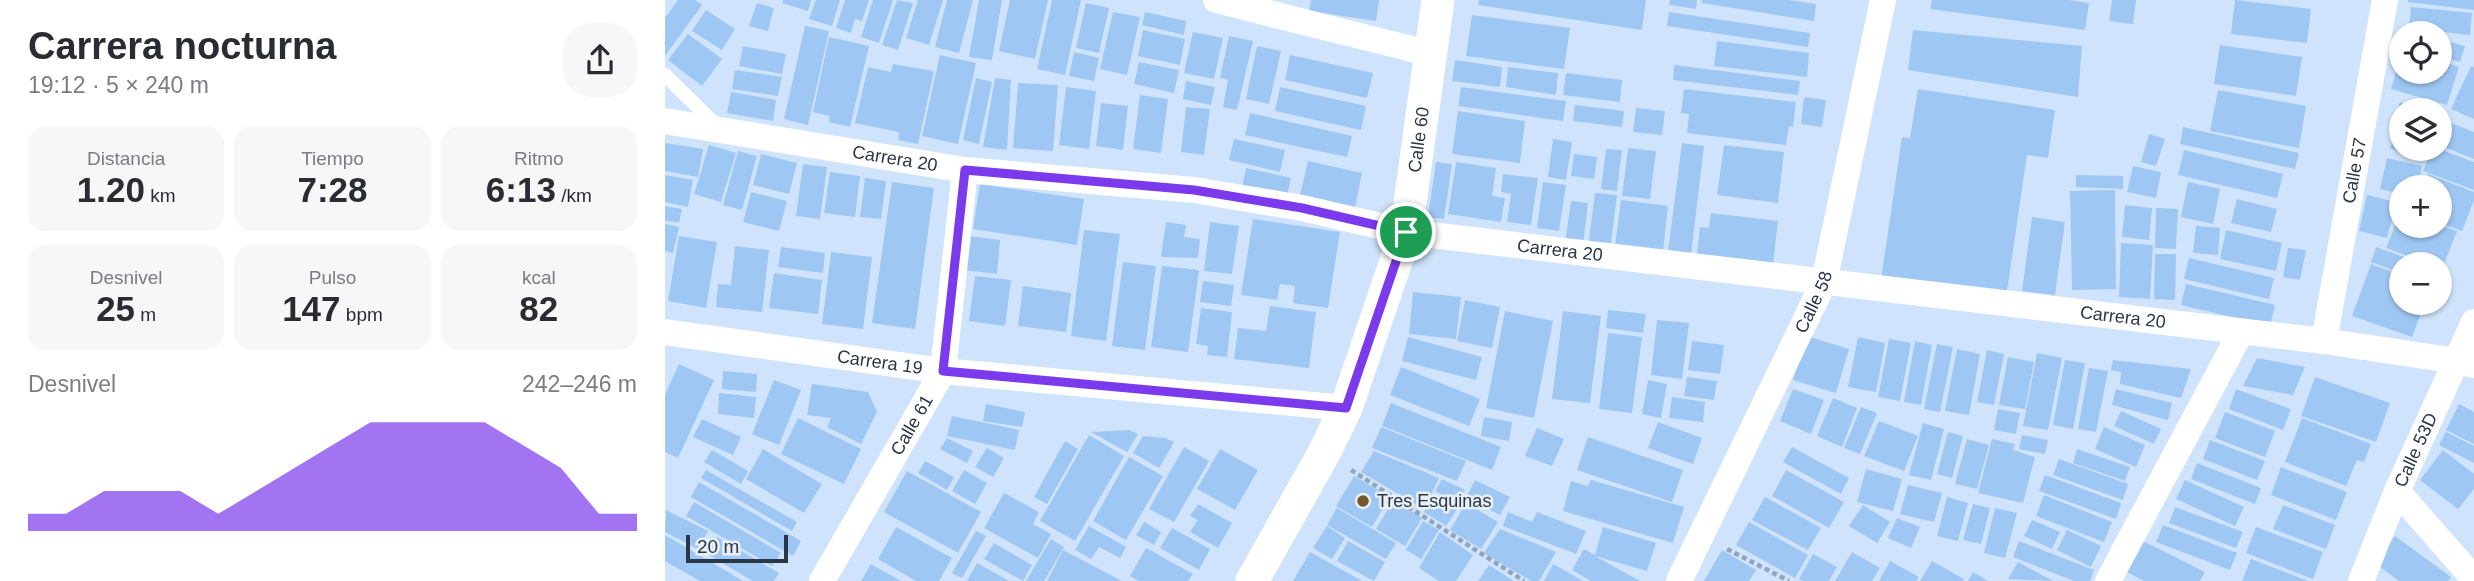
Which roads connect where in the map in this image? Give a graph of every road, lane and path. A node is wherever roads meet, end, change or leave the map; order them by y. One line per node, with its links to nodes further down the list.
1 (1216, 0): 5 (street)
2 (1438, 0): 5 (street, Calle 60)
3 (1883, 0): 11 (street, Calle 58)
4 (2385, 0): 15 (street, Calle 57)
5 (1432, 54): 10 (street, Calle 60)
6 (665, 75): 8 (lane)
7 (665, 121): 8 (street, Carrera 20)
8 (722, 130): 9 (street, Carrera 20)
9 (965, 170): 10 (street, Carrera 20); 17 (street, Calle 61)
10 (1406, 232): 11 (street, Carrera 20); 18 (street, Calle 60)
11 (1824, 282): 14 (street, Carrera 20); 21 (street, Calle 58)
12 (2474, 321): 16 (street, Calle 53D)
13 (665, 332): 17 (street, Carrera 19)
14 (2241, 332): 15 (street, Carrera 20); 28 (street)
15 (2324, 341): 16 (street, Carrera 20)
16 (2466, 363): 20 (street, Calle 53D)
17 (943, 371): 18 (street, Carrera 19); 23 (street, Calle 61)
18 (1346, 408): 19 (street, Calle 60)
19 (1324, 453): 24 (street, Calle 60); 25 (path)
20 (2397, 491): 22 (street); 29 (street, Calle 53D)
21 (1702, 535): 26 (street, Calle 58); 27 (path)
22 (2474, 579)
23 (822, 581)
24 (1252, 581)
25 (1524, 581)
26 (1679, 581)
27 (1789, 581)
28 (2108, 581)
29 (2361, 581)

